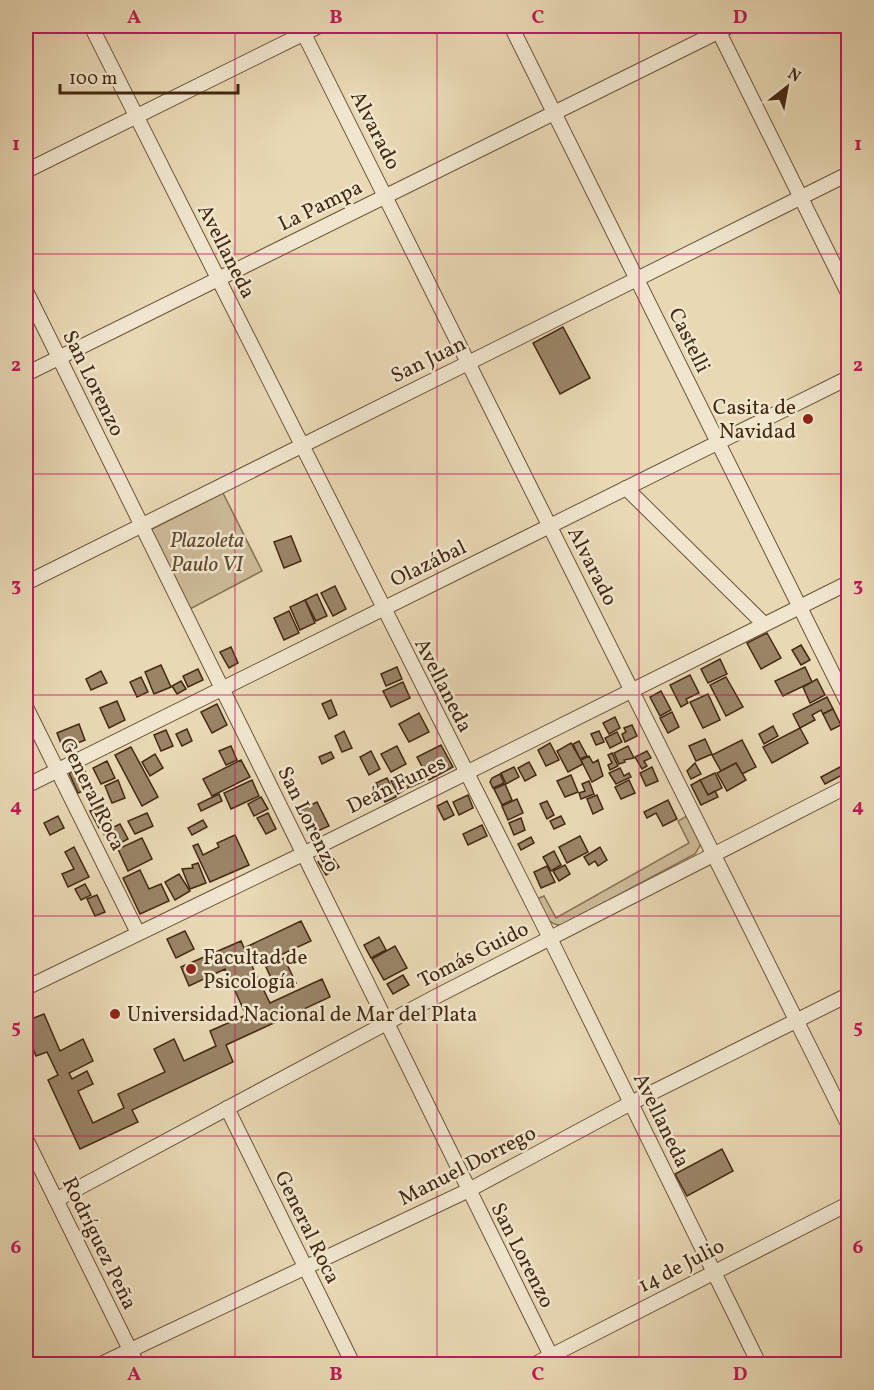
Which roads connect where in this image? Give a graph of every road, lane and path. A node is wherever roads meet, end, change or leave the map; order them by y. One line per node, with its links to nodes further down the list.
1 (91, 26): 7 (street, Avellaneda)
2 (319, 26): 5 (street)
3 (511, 26): 6 (street, Castelli)
4 (721, 27): 6 (street, La Pampa); 11 (street)
5 (302, 29): 7 (street); 10 (street, Alvarado)
6 (554, 113): 10 (street, La Pampa); 13 (street, Castelli)
7 (136, 116): 8 (street); 12 (street, Avellaneda)
8 (26, 171)
9 (849, 174): 11 (street, San Juan)
10 (386, 196): 12 (street, La Pampa); 17 (street, Alvarado)
11 (801, 198): 13 (street, San Juan); 15 (street)
12 (218, 279): 16 (street, La Pampa); 21 (street, Avellaneda)
13 (637, 279): 17 (street, San Juan); 20 (street, Castelli)
14 (26, 291): 16 (street, San Lorenzo)
15 (849, 293)
16 (59, 357): 18 (street, La Pampa); 23 (street, San Lorenzo)
17 (468, 363): 21 (street, San Juan); 24 (street, Alvarado)
18 (26, 374)
19 (849, 378): 20 (street, Olazábal)
20 (718, 443): 22 (street, Olazábal); 27 (street, Castelli)
21 (301, 446): 23 (street, San Juan); 28 (street, Avellaneda)
22 (626, 488): 24 (street, Olazábal); 29 (street)
23 (141, 525): 25 (street, San Juan); 30 (street, San Lorenzo)
24 (550, 526): 28 (street, Olazábal); 31 (street, Alvarado)
25 (26, 583)
26 (849, 583): 27 (street, Deán Funes)
27 (800, 607): 29 (street, Deán Funes); 32 (street, Castelli)
28 (382, 609): 30 (street, Olazábal); 35 (street, Avellaneda)
29 (764, 624): 31 (street, Deán Funes)
30 (222, 689): 34 (street, Olazábal); 38 (street, San Lorenzo)
31 (632, 691): 35 (street, Deán Funes); 39 (street, Alvarado)
32 (849, 704)
33 (26, 707): 34 (street, General Roca)
34 (57, 770): 36 (street, Olazábal); 40 (street, General Roca)
35 (466, 773): 38 (street, Deán Funes); 41 (street, Avellaneda)
36 (26, 786)
37 (849, 786): 39 (street, Tomás Guido)
38 (303, 854): 40 (street, Deán Funes); 45 (street, San Lorenzo)
39 (715, 856): 41 (street, Tomás Guido); 44 (street, Alvarado)
40 (138, 933): 42 (street, Deán Funes)
41 (550, 938): 45 (street, Tomás Guido); 46 (street, Avellaneda)
42 (26, 988)
43 (849, 995): 44 (street, Manuel Dorrego)
44 (797, 1021): 46 (street, Manuel Dorrego); 48 (street, Alvarado)
45 (384, 1024): 47 (street, Tomás Guido); 50 (street, San Lorenzo)
46 (631, 1103): 50 (street, Manuel Dorrego); 54 (street, Avellaneda)
47 (227, 1108): 51 (street, Tomás Guido); 53 (street, General Roca)
48 (849, 1124)
49 (26, 1139): 51 (street, Rodríguez Peña)
50 (467, 1191): 53 (street, Manuel Dorrego); 56 (street, San Lorenzo)
51 (56, 1200): 55 (street, Rodríguez Peña)
52 (849, 1204): 54 (street, 14 de Julio)
53 (305, 1269): 55 (street, Manuel Dorrego); 59 (street, General Roca)
54 (713, 1271): 56 (street, 14 de Julio); 61 (street, Avellaneda)
55 (130, 1350): 57 (street, Manuel Dorrego); 58 (street, Rodríguez Peña)
56 (553, 1361): 60 (street, 14 de Julio)
57 (101, 1365)
58 (137, 1365)
59 (353, 1365)
60 (535, 1365)
61 (759, 1365)

